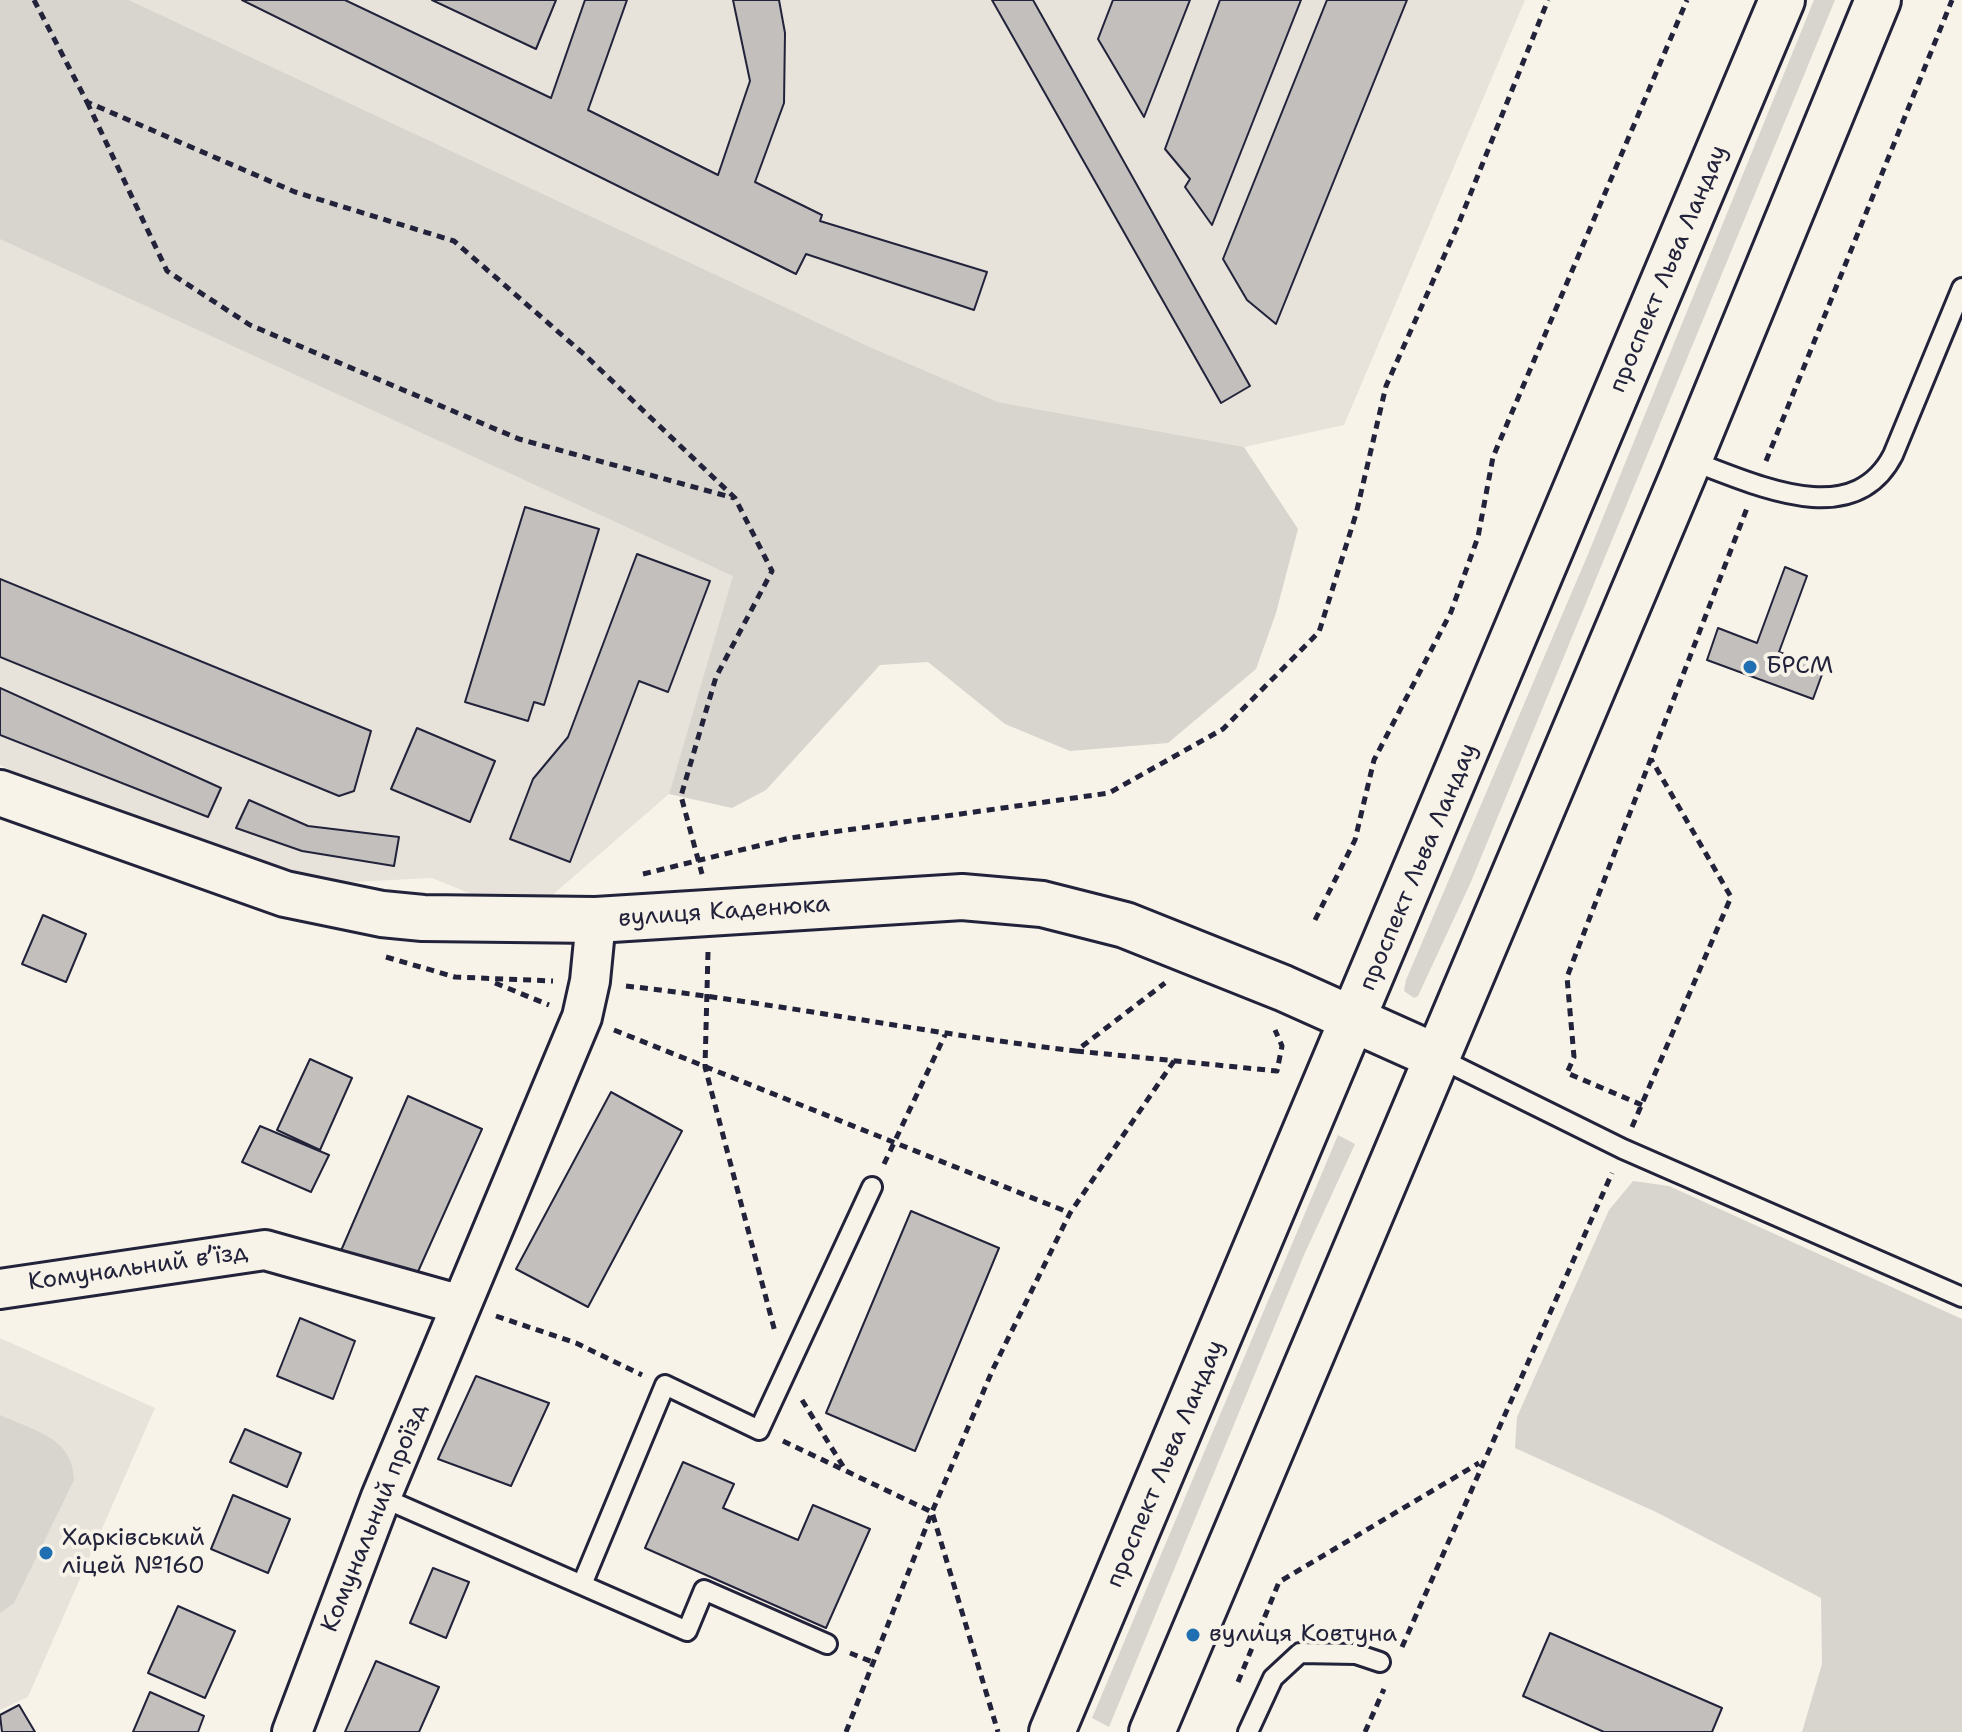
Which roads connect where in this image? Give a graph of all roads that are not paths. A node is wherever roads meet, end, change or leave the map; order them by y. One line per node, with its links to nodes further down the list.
1 (1782, 0): 7 (main road, проспект Льва Ландау)
2 (1878, 0): 4 (main road)
3 (1962, 288): 4 (lane)
4 (1689, 460): 8 (main road)
5 (0, 793): 6 (main road, вулиця Каденюка)
6 (596, 920): 7 (main road, вулиця Каденюка); 12 (street, Комунальний проїзд)
7 (1355, 1018): 8 (main road, вулиця Каденюка); 18 (main road, проспект Льва Ландау)
8 (1437, 1057): 11 (lane); 19 (main road)
9 (872, 1187): 14 (lane)
10 (0, 1289): 12 (street, Комунальний в’їзд)
11 (1962, 1297)
12 (461, 1305): 13 (street, Комунальний проїзд)
13 (381, 1497): 14 (lane); 17 (street, Комунальний проїзд)
14 (583, 1582): 15 (lane)
15 (827, 1644)
16 (1389, 1666): 20 (lane)
17 (292, 1732)
18 (1052, 1732)
19 (1152, 1732)
20 (1248, 1732)

